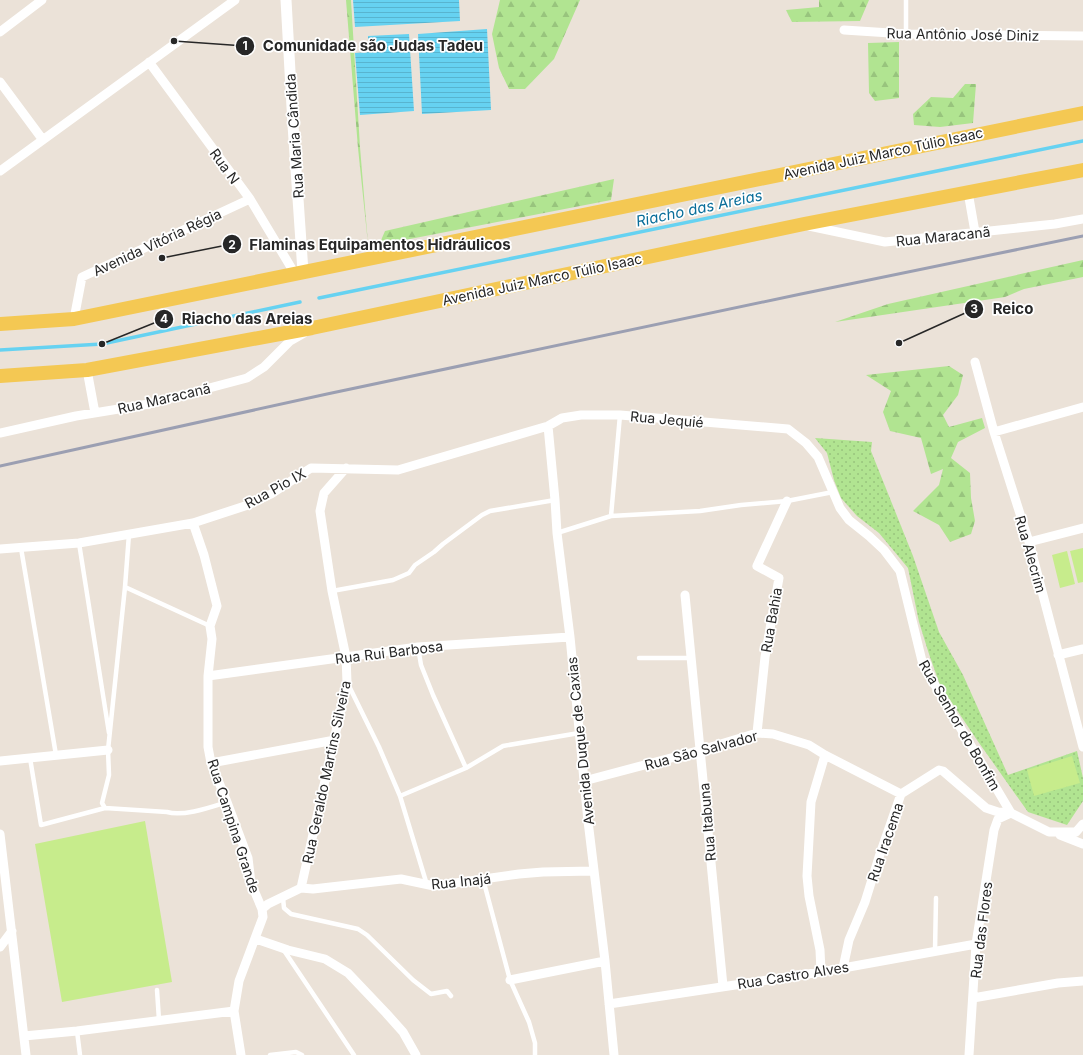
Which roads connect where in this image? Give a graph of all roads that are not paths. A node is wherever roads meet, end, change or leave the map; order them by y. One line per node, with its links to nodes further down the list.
1 (42, 0): 6 (street)
2 (235, 0): 9 (street)
3 (286, 0): 20 (street, Rua Maria Cândida)
4 (906, 0): 7 (lane)
5 (844, 30): 7 (street, Rua Antônio José Diniz)
6 (0, 32)
7 (906, 34): 8 (street, Rua Antônio José Diniz)
8 (1083, 36)
9 (149, 62): 12 (street); 16 (street, Rua N)
10 (0, 82): 12 (street)
11 (1083, 112): 22 (main road, Avenida Juiz Marco Túlio Isaac)
12 (43, 140): 14 (street)
13 (1083, 170): 15 (main road, Avenida Juiz Marco Túlio Isaac)
14 (0, 171)
15 (968, 192): 18 (main road, Avenida Juiz Marco Túlio Isaac); 19 (street)
16 (250, 199): 21 (street, Rua N); 23 (street, Avenida Vitória Régia)
17 (1083, 219): 19 (street, Rua Maracanã)
18 (804, 224): 19 (street, Rua Maracanã); 25 (main road, Avenida Juiz Marco Túlio Isaac)
19 (975, 232)
20 (302, 252): 21 (street); 22 (street, Rua Maria Cândida)
21 (285, 257): 22 (street, Rua N)
22 (299, 273): 23 (main road, Avenida Juiz Marco Túlio Isaac)
23 (74, 319): 24 (main road, Avenida Juiz Marco Túlio Isaac)
24 (0, 324)
25 (312, 328): 27 (main road, Avenida Juiz Marco Túlio Isaac); 30 (street, Rua Maracanã)
26 (975, 362): 34 (street, Rua Alecrim)
27 (87, 370): 28 (main road, Avenida Juiz Marco Túlio Isaac); 30 (street)
28 (0, 376)
29 (1083, 407): 34 (street)
30 (95, 413): 35 (street, Rua Maracanã)
31 (620, 415): 32 (street, Rua Jequié); 33 (street, Rua Jequié); 40 (lane)
32 (548, 426): 36 (street, Rua Pio IX); 38 (street, Avenida Duque de Caxias)
33 (788, 429): 37 (street, Rua Senhor do Bonfim)
34 (994, 432): 45 (street, Rua Alecrim)
35 (0, 433)
36 (346, 468): 41 (street, Rua Pio IX); 50 (street, Rua Geraldo Martins Silveira)
37 (833, 492): 39 (lane); 80 (street, Rua Senhor do Bonfim)
38 (555, 500): 43 (street, Avenida Duque de Caxias); 50 (lane)
39 (788, 501): 40 (lane); 63 (street, Rua Bahia)
40 (611, 516): 43 (lane)
41 (193, 524): 44 (street, Rua Pio IX); 52 (street, Rua Campina Grande)
42 (1083, 528): 45 (street)
43 (556, 533): 53 (street, Avenida Duque de Caxias)
44 (129, 534): 46 (street, Rua Pio IX); 49 (lane)
45 (1029, 542): 56 (street, Rua Alecrim)
46 (79, 543): 47 (street, Rua Pio IX); 64 (lane)
47 (22, 548): 48 (street, Rua Pio IX); 69 (lane)
48 (0, 550)
49 (125, 587): 52 (lane); 64 (lane)
50 (332, 591): 57 (street, Rua Geraldo Martins Silveira)
51 (685, 595): 59 (street, Rua Itabuna)
52 (210, 626): 60 (street, Rua Campina Grande)
53 (570, 637): 54 (street, Rua Rui Barbosa); 62 (street, Avenida Duque de Caxias)
54 (418, 647): 57 (street, Rua Rui Barbosa); 74 (lane)
55 (1083, 649): 56 (street)
56 (1058, 655): 66 (street, Rua Alecrim)
57 (346, 657): 60 (street, Rua Rui Barbosa); 61 (street, Rua Geraldo Martins Silveira)
58 (639, 658): 59 (lane)
59 (692, 658): 68 (street, Rua Itabuna)
60 (208, 676): 73 (street, Rua Campina Grande)
61 (347, 682): 65 (street, Rua Geraldo Martins Silveira); 77 (lane)
62 (579, 733): 74 (lane); 75 (street, Avenida Duque de Caxias)
63 (757, 733): 68 (street, Rua São Salvador); 70 (street, Rua São Salvador)
64 (110, 739): 67 (lane)
65 (335, 740): 73 (street); 88 (street, Rua Geraldo Martins Silveira)
66 (1083, 747)
67 (108, 750): 69 (street); 79 (lane)
68 (701, 750): 75 (street, Rua São Salvador); 103 (street, Rua Itabuna)
69 (56, 755): 71 (street)
70 (825, 755): 76 (street, Rua São Salvador); 100 (street)
71 (30, 758): 72 (street); 79 (lane)
72 (0, 760)
73 (211, 763): 78 (street, Rua Campina Grande)
74 (466, 768): 77 (lane)
75 (584, 781): 85 (street, Avenida Duque de Caxias)
76 (901, 794): 80 (street, Rua Iracema); 99 (street, Rua Iracema)
77 (400, 796): 87 (lane)
78 (228, 802): 79 (lane); 91 (street, Rua Campina Grande)
79 (105, 808)
80 (1011, 813): 82 (street); 94 (street, Rua das Flores)
81 (1083, 824): 82 (street)
82 (1049, 832): 84 (street)
83 (0, 834): 92 (street)
84 (1083, 844)
85 (593, 871): 86 (street, Rua Inajá); 98 (street, Avenida Duque de Caxias)
86 (483, 879): 87 (street, Rua Inajá); 101 (lane)
87 (427, 885): 88 (street, Rua Inajá)
88 (302, 888): 89 (street, Rua Inajá)
89 (282, 898): 91 (street, Rua Inajá); 105 (lane)
90 (936, 898): 97 (lane)
91 (262, 909): 93 (street, Rua Campina Grande)
92 (12, 931): 95 (street); 111 (street)
93 (256, 939): 96 (street); 108 (street, Rua Campina Grande)
94 (976, 944): 97 (street, Rua Castro Alves); 106 (street, Rua das Flores)
95 (0, 947)
96 (282, 948): 117 (lane); 118 (street)
97 (935, 951): 99 (street, Rua Castro Alves)
98 (605, 961): 101 (street); 107 (street, Avenida Duque de Caxias)
99 (843, 968): 100 (street, Rua Castro Alves)
100 (821, 972): 103 (street, Rua Castro Alves)
101 (510, 980): 119 (lane)
102 (1083, 981): 106 (street)
103 (723, 986): 107 (street, Rua Castro Alves)
104 (157, 990): 109 (lane)
105 (451, 996)
106 (973, 998): 121 (street, Rua das Flores)
107 (609, 1004): 120 (street, Avenida Duque de Caxias)
108 (234, 1011): 109 (street); 114 (street, Rua Campina Grande)
109 (160, 1021): 110 (street)
110 (77, 1031): 111 (street); 113 (lane)
111 (24, 1036): 112 (street)
112 (26, 1055)
113 (80, 1055)
114 (241, 1055)
115 (270, 1055): 116 (lane)
116 (302, 1055)
117 (354, 1055)
118 (416, 1055)
119 (535, 1055)
120 (614, 1055)
121 (969, 1055)

